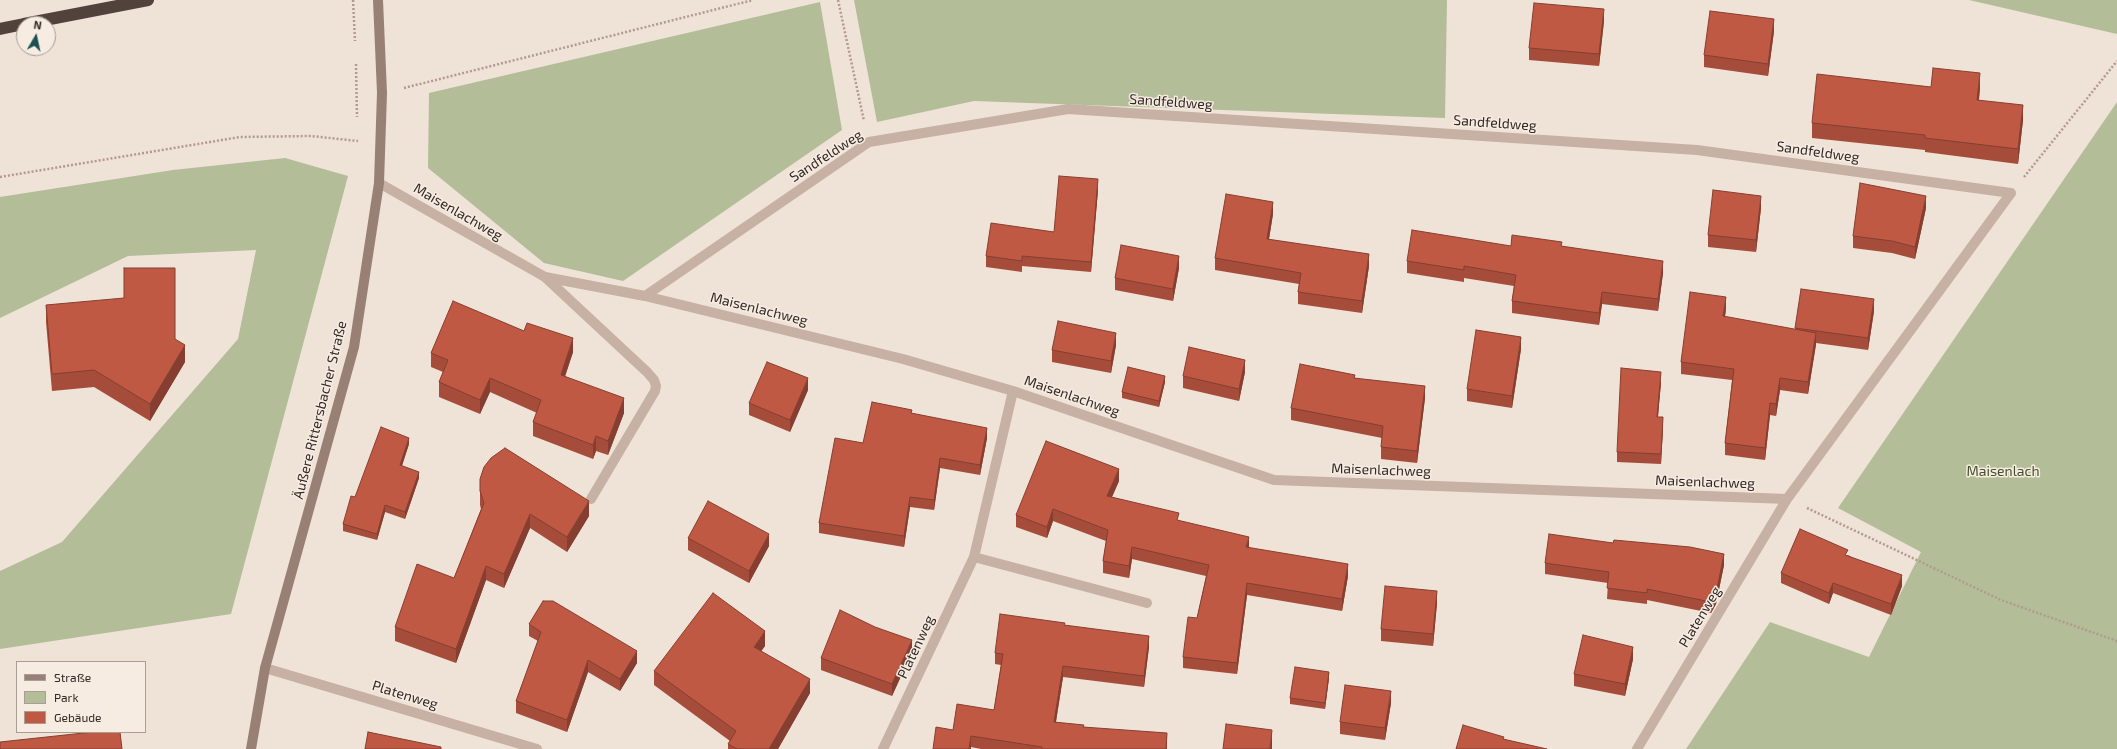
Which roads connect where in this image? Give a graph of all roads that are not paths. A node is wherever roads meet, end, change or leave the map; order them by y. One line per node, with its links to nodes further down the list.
1 (148, 0): 3 (highway)
2 (378, 0): 6 (main road, Äußere Rittersbacher Straße)
3 (56, 18)
4 (16, 26): 5 (highway)
5 (0, 29)
6 (379, 183): 7 (street, Maisenlachweg); 14 (main road, Äußere Rittersbacher Straße)
7 (545, 277): 8 (street, Maisenlachweg); 10 (street)
8 (645, 296): 9 (street, Maisenlachweg); 11 (street, Sandfeldweg)
9 (1013, 391): 11 (street, Maisenlachweg); 12 (street, Platenweg)
10 (590, 499)
11 (1787, 499): 18 (street, Platenweg)
12 (974, 557): 13 (street); 17 (street, Platenweg)
13 (1147, 604)
14 (265, 668): 15 (main road, Äußere Rittersbacher Straße); 16 (street, Platenweg)
15 (251, 749)
16 (537, 749)
17 (883, 749)
18 (1637, 749)

